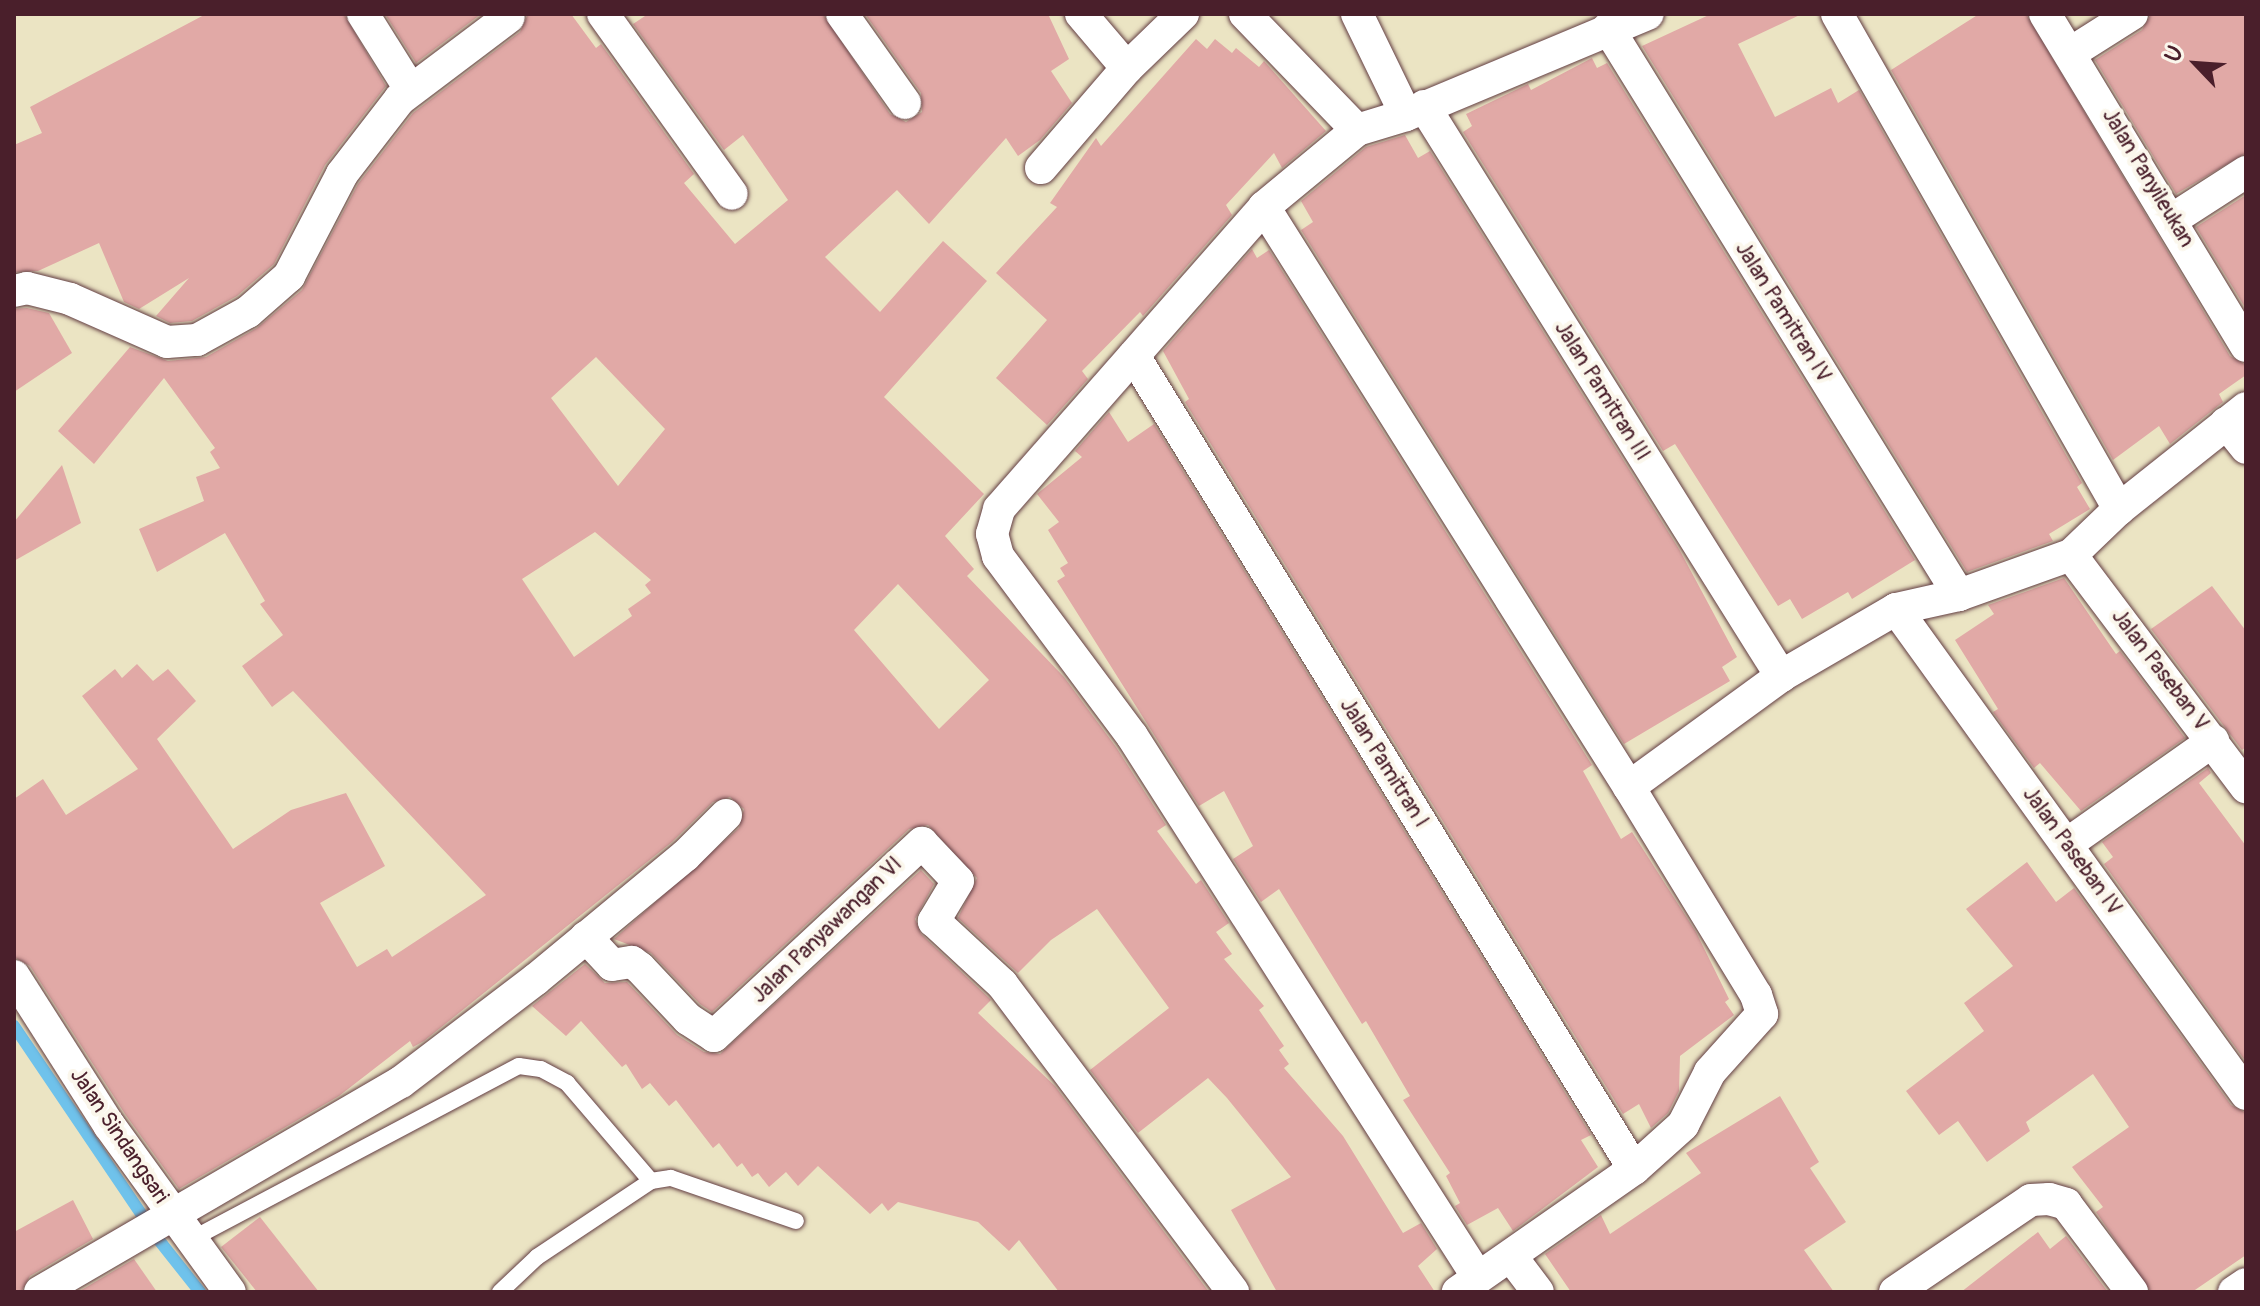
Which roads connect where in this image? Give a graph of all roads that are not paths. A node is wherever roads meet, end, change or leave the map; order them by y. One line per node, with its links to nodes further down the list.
1 (363, 14): 16 (street)
2 (603, 14): 22 (street)
3 (842, 14): 17 (street)
4 (1081, 14): 15 (street)
5 (1183, 14): 15 (street)
6 (1245, 14): 19 (street)
7 (1357, 14): 18 (street, Jalan Pamitran III)
8 (1648, 14): 13 (street)
9 (1837, 14): 30 (street)
10 (2045, 14): 14 (street, Jalan Panyileukan)
11 (2132, 14): 14 (street)
12 (509, 17): 16 (street)
13 (1608, 28): 18 (street); 32 (street, Jalan Pamitran IV)
14 (2072, 52): 24 (street, Jalan Panyileukan)
15 (1127, 68): 20 (street)
16 (410, 89): 25 (street)
17 (905, 103)
18 (1415, 110): 19 (street); 34 (street, Jalan Pamitran III)
19 (1357, 130): 23 (street)
20 (1041, 168)
21 (2246, 172): 24 (street)
22 (732, 194)
23 (1264, 207): 27 (street); 36 (street)
24 (2173, 219): 26 (street, Jalan Panyileukan)
25 (14, 291)
26 (2246, 346)
27 (1134, 356): 43 (street, Jalan Pamitran I); 49 (street)
28 (2236, 415): 29 (street); 30 (street)
29 (2246, 448)
30 (2119, 509): 31 (street)
31 (2071, 555): 32 (street); 35 (street, Jalan Paseban V)
32 (1959, 595): 33 (street)
33 (1896, 609): 34 (street); 39 (street, Jalan Paseban IV)
34 (1781, 676): 36 (street)
35 (2213, 741): 37 (street, Jalan Paseban V); 39 (street)
36 (1629, 787): 43 (street)
37 (2246, 787)
38 (726, 815): 40 (street)
39 (2067, 844): 42 (street, Jalan Paseban IV)
40 (586, 937): 46 (street); 54 (street, Jalan Panyawangan VI)
41 (19, 999): 46 (street, Jalan Sindangsari)
42 (2246, 1094)
43 (1634, 1169): 48 (street)
44 (651, 1181): 45 (lane); 47 (lane); 53 (lane)
45 (796, 1221)
46 (155, 1223): 47 (street, Jalan Sindangsari); 51 (street)
47 (190, 1240): 52 (street, Jalan Sindangsari)
48 (1513, 1259): 49 (street); 55 (street)
49 (1468, 1284)
50 (2246, 1284): 58 (street)
51 (40, 1292)
52 (230, 1292)
53 (500, 1292)
54 (1233, 1292)
55 (1538, 1292)
56 (1895, 1292): 57 (street)
57 (2132, 1292)
58 (2234, 1292)

